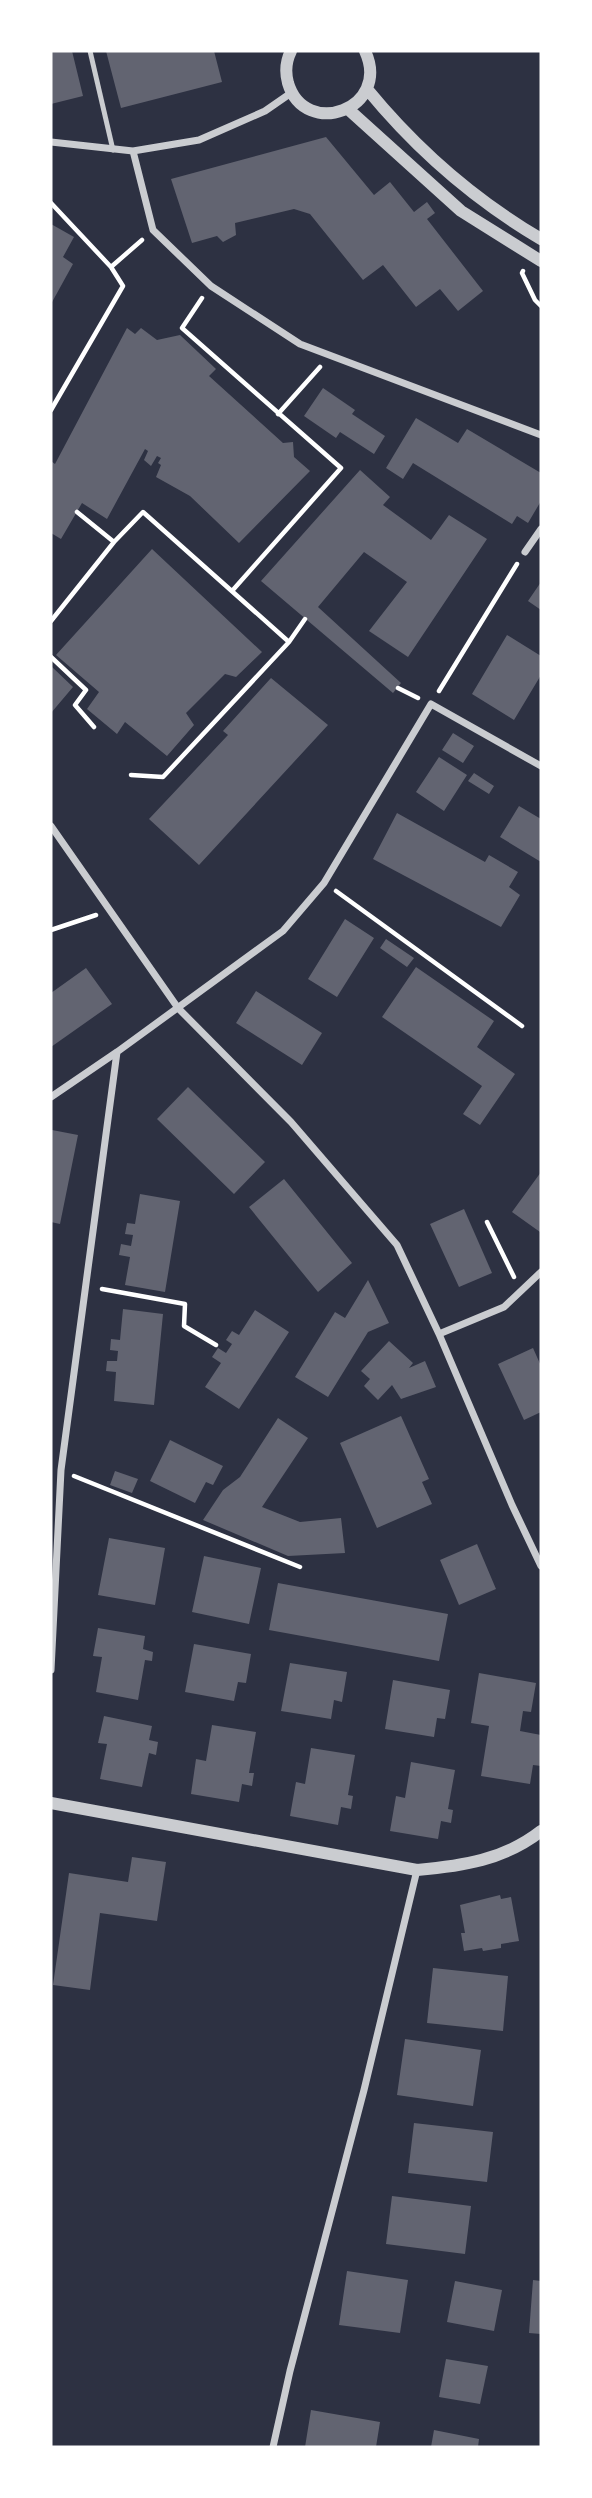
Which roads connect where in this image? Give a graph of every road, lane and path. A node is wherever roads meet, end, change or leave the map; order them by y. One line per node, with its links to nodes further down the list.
1 (90, 51): 8 (lane)
2 (292, 51): 5 (street)
3 (365, 51): 4 (street)
4 (367, 89): 6 (street); 12 (street)
5 (291, 93): 6 (street); 9 (street)
6 (348, 109): 13 (street)
7 (51, 142): 8 (street)
8 (113, 150): 9 (street)
9 (133, 151): 11 (street)
10 (51, 203): 14 (path)
11 (153, 230): 14 (path); 15 (street)
12 (541, 239)
13 (536, 258): 16 (path)
14 (111, 267): 18 (path)
15 (211, 286): 17 (street); 19 (path)
16 (541, 306)
17 (330, 356): 19 (path); 20 (street)
18 (51, 410)
19 (278, 414): 25 (path)
20 (541, 435)
21 (77, 512): 23 (path)
22 (541, 529): 24 (street)
23 (114, 542): 25 (path); 27 (path)
24 (526, 552): 30 (path)
25 (232, 591): 28 (path)
26 (305, 619): 28 (path)
27 (51, 621)
28 (289, 642): 33 (path)
29 (51, 656): 31 (path)
30 (431, 704): 32 (street); 35 (street)
31 (94, 727)
32 (541, 766)
33 (131, 775)
34 (51, 826): 36 (street)
35 (324, 883): 38 (street); 39 (path)
36 (110, 910): 37 (path); 38 (street)
37 (51, 930)
38 (178, 1008): 40 (street); 46 (street)
39 (522, 1026)
40 (117, 1052): 41 (street); 44 (street)
41 (51, 1097)
42 (486, 1222): 45 (path)
43 (541, 1272): 45 (street)
44 (87, 1286): 47 (path); 48 (street)
45 (521, 1291): 46 (street)
46 (439, 1334): 49 (street)
47 (216, 1345)
48 (61, 1470): 50 (path); 51 (street)
49 (541, 1566)
50 (300, 1567)
51 (51, 1670)
52 (51, 1803): 54 (street)
53 (541, 1831): 54 (street)
54 (417, 1870): 55 (street)
55 (273, 2447)

